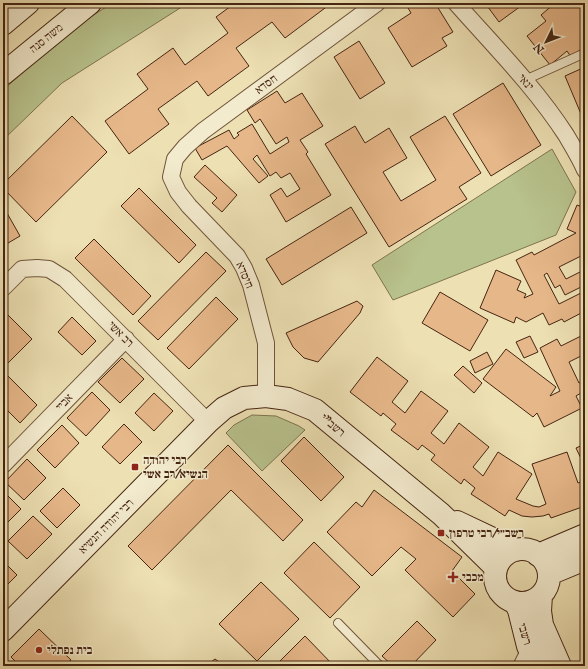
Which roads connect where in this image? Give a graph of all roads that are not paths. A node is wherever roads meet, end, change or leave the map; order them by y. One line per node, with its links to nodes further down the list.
1 (28, 3): 5 (street)
2 (90, 3): 7 (street, משה סנה)
3 (377, 3): 10 (street, חסדא)
4 (456, 3): 8 (street, ינאי)
5 (3, 24)
6 (585, 53): 8 (lane)
7 (3, 74)
8 (525, 80): 9 (street, ינאי)
9 (585, 170)
10 (171, 177): 13 (street, חיסדא)
11 (3, 288): 12 (street, רב אשי)
12 (126, 340): 14 (street, רב אשי); 15 (street, אביי)
13 (266, 396): 14 (street, רשב"י); 16 (street, רשב"י)
14 (208, 422): 26 (street, רבי יהודה הנשיא)
15 (3, 465)
16 (441, 514): 18 (street, רשב"י); 21 (street, רשב"י)
17 (585, 535): 19 (street)
18 (516, 550): 19 (street); 21 (street)
19 (538, 555): 22 (street)
20 (585, 559): 22 (street)
21 (496, 568): 24 (street)
22 (549, 574): 23 (street)
23 (541, 595): 24 (street); 31 (street)
24 (515, 602): 27 (street, רשבי)
25 (338, 623): 28 (lane)
26 (3, 629)
27 (528, 646): 29 (lane); 30 (street, רשבי)
28 (380, 666)
29 (517, 666)
30 (537, 666)
31 (560, 666)

